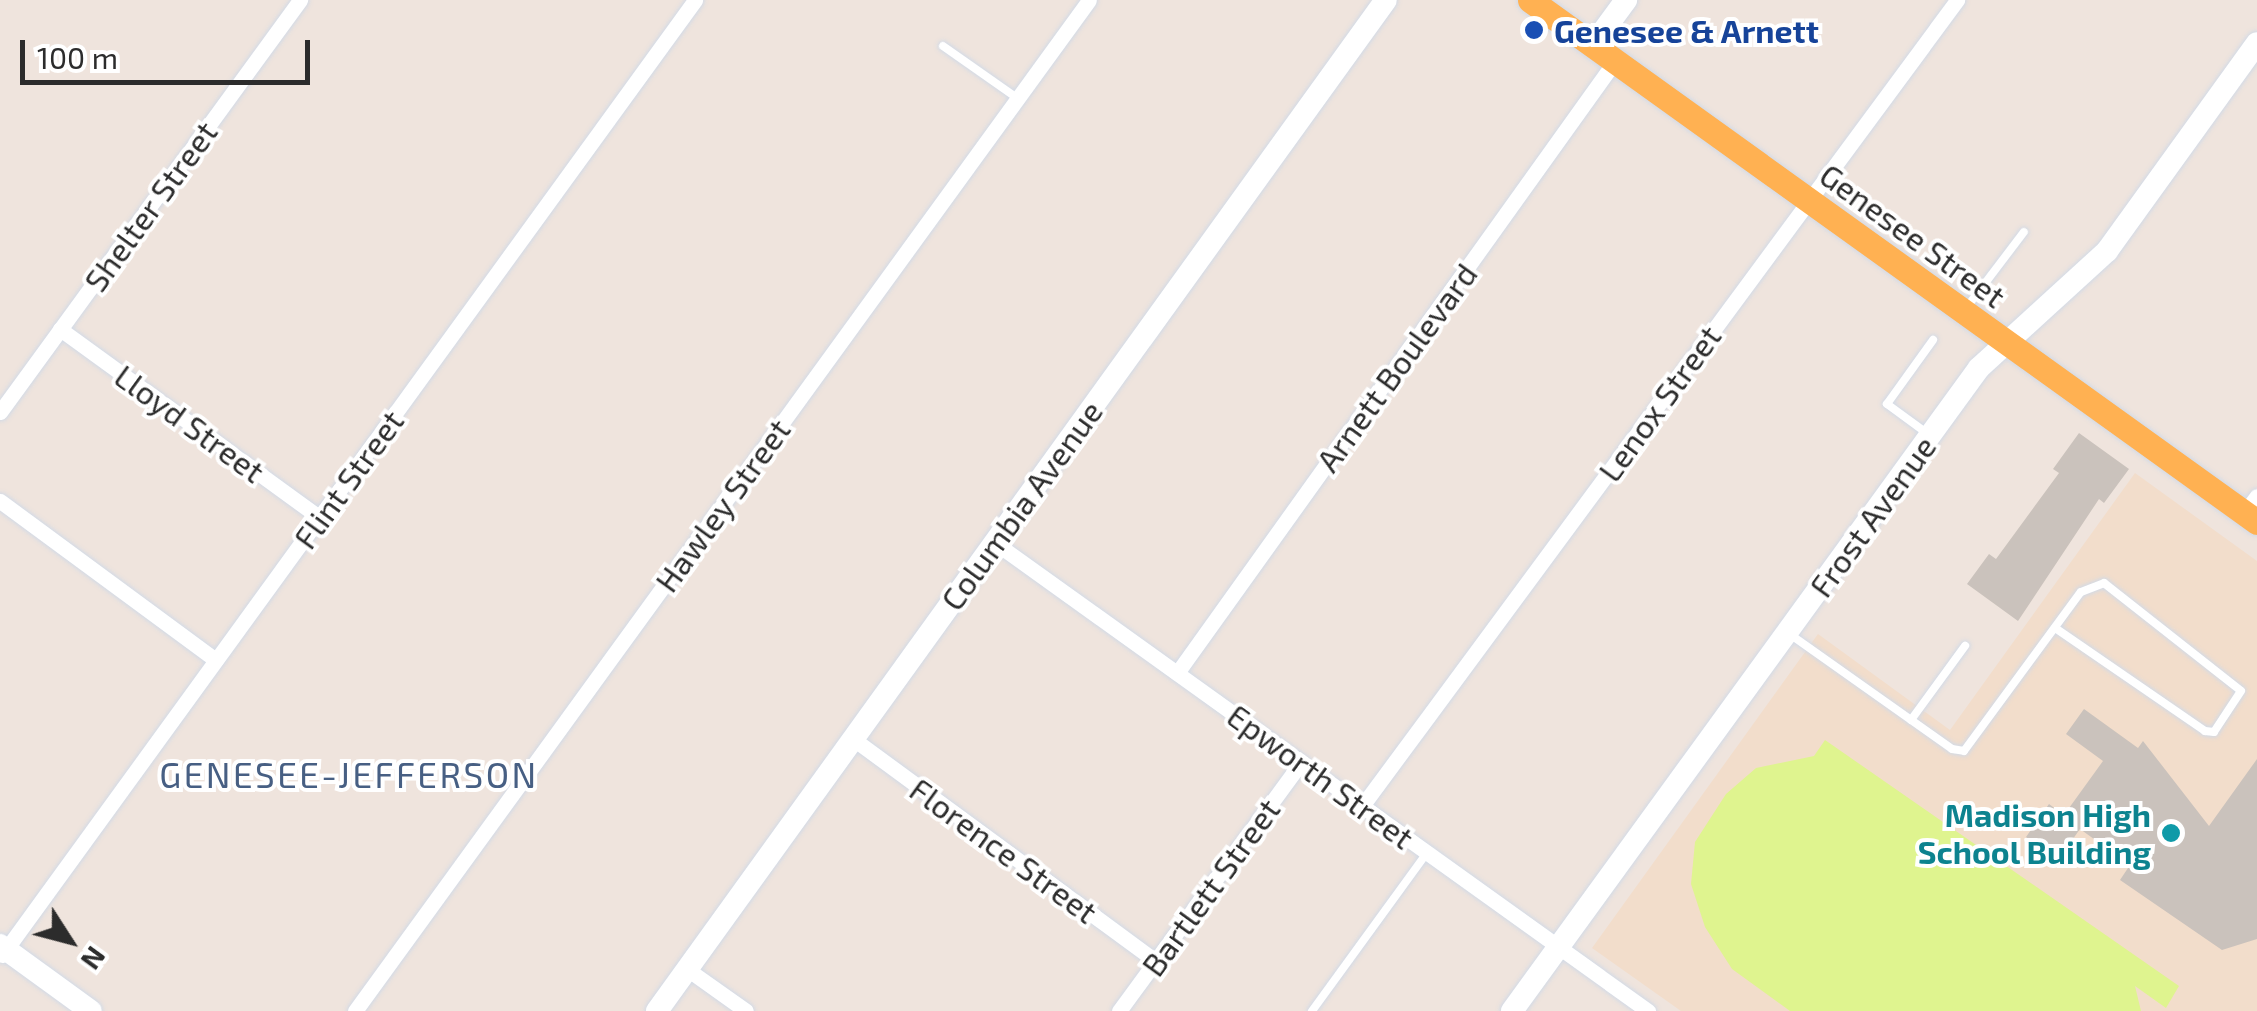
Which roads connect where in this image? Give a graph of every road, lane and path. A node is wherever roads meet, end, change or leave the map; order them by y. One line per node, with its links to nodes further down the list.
1 (300, 0): 16 (street, Shelter Street)
2 (695, 0): 23 (street, Flint Street)
3 (1090, 0): 12 (street, Hawley Street)
4 (1386, 0): 24 (street, Columbia Avenue)
5 (1626, 0): 9 (street)
6 (1957, 0): 13 (street, Lenox Street)
7 (1543, 4): 9 (main road, Genesee Street)
8 (2257, 43): 18 (street, Frost Avenue)
9 (1593, 45): 11 (main road, Genesee Street)
10 (943, 46): 12 (lane)
11 (1614, 60): 13 (main road, Genesee Street); 29 (street, Arnett Boulevard)
12 (1018, 99): 40 (street, Hawley Street)
13 (1808, 200): 15 (main road, Genesee Street); 33 (street, Lenox Street)
14 (2024, 232): 15 (lane)
15 (1964, 311): 18 (main road, Genesee Street)
16 (60, 329): 19 (street, Shelter Street); 23 (street, Lloyd Street)
17 (1934, 340): 20 (lane)
18 (2006, 342): 20 (street, Frost Avenue); 22 (main road, Genesee Street)
19 (0, 412)
20 (1930, 436): 26 (street, Frost Avenue)
21 (0, 501): 28 (street)
22 (2253, 511)
23 (320, 518): 28 (street, Flint Street)
24 (994, 542): 29 (street, Epworth Street); 31 (street, Columbia Avenue)
25 (2055, 628): 25 (lane); 30 (lane)
26 (1787, 632): 30 (lane); 35 (street, Frost Avenue)
27 (1964, 646): 30 (lane)
28 (216, 660): 36 (street, Flint Street)
29 (1177, 673): 32 (street, Epworth Street)
30 (1911, 720)
31 (852, 738): 37 (street, Florence Street); 38 (street, Columbia Avenue)
32 (1301, 762): 33 (street, Epworth Street); 37 (street, Bartlett Street)
33 (1362, 806): 34 (street, Epworth Street)
34 (1428, 853): 35 (street, Epworth Street); 44 (lane)
35 (1558, 947): 45 (street, Frost Avenue); 46 (street, Epworth Street)
36 (2, 951): 39 (street)
37 (1156, 961): 43 (street, Bartlett Street)
38 (687, 969): 41 (street, Columbia Avenue); 42 (street)
39 (92, 1011)
40 (355, 1011)
41 (658, 1011)
42 (746, 1011)
43 (1119, 1011)
44 (1312, 1011)
45 (1512, 1011)
46 (1648, 1011)

